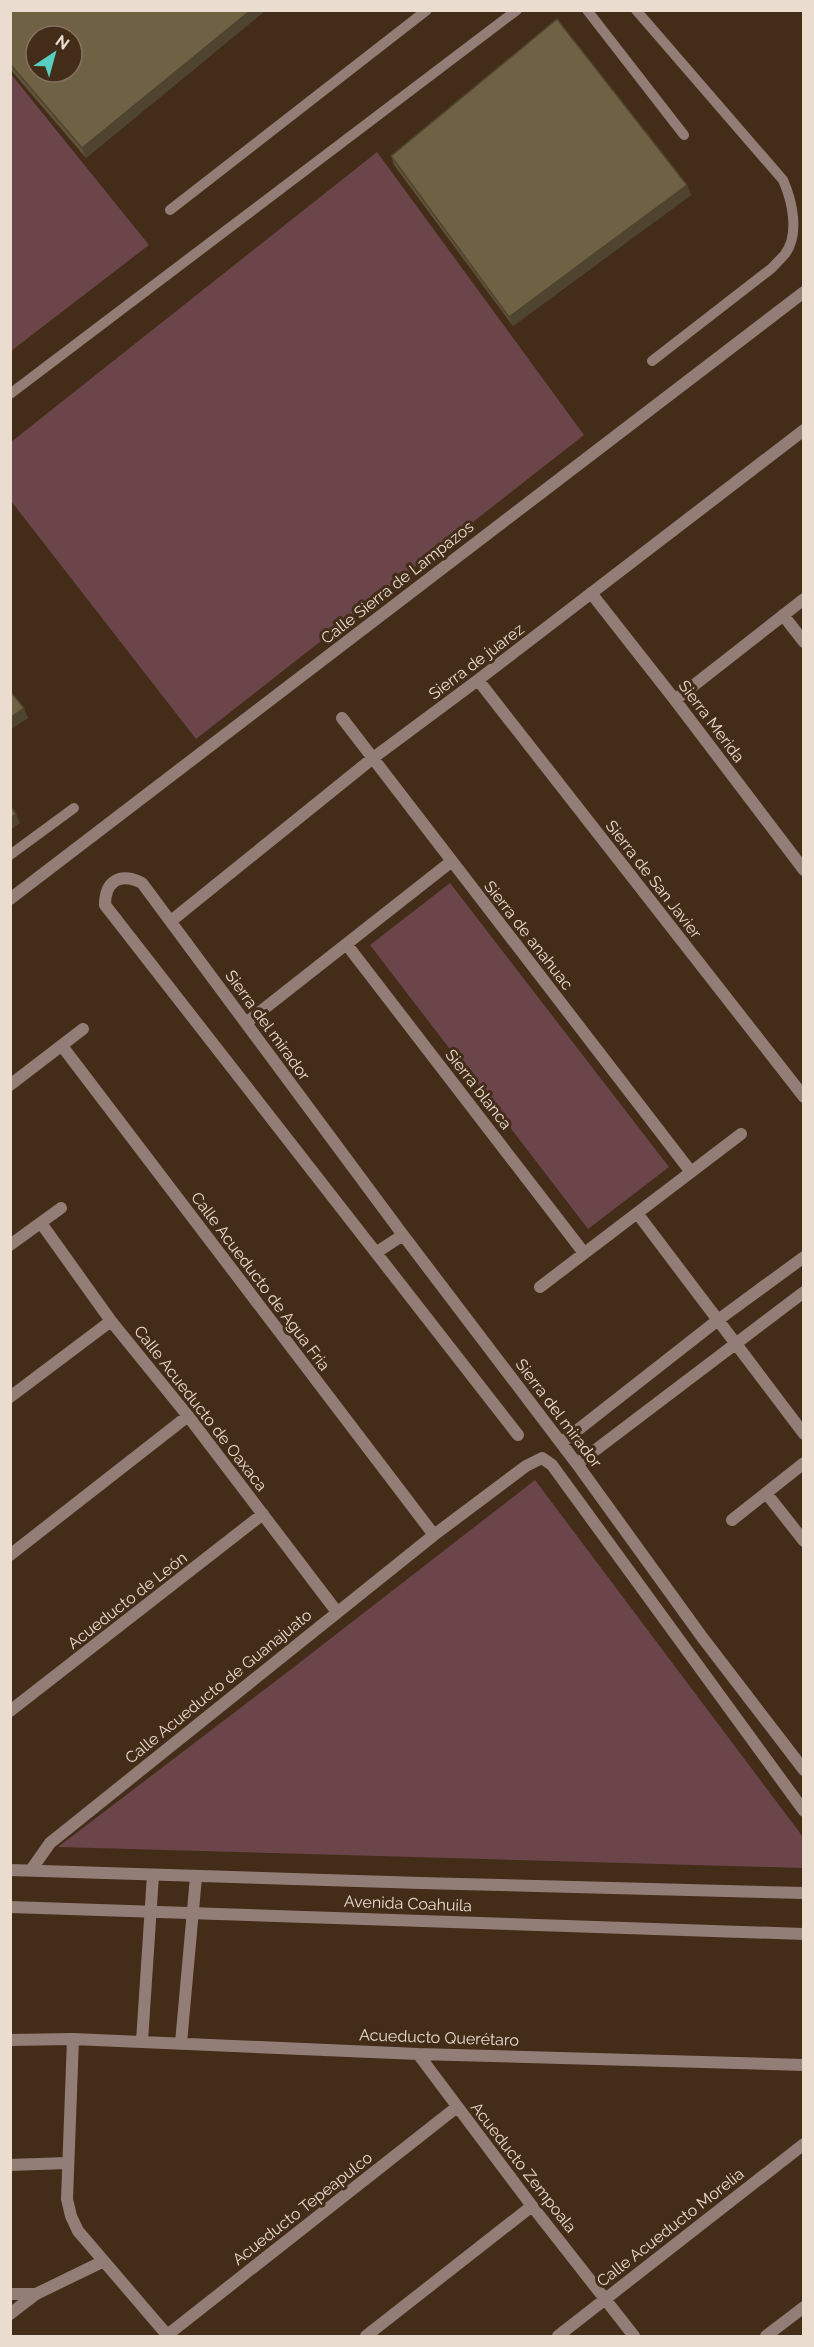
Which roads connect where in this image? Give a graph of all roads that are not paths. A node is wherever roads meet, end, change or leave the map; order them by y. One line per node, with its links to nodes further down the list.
1 (427, 10): 6 (lane)
2 (517, 10): 9 (lane)
3 (587, 10): 5 (lane)
4 (636, 10): 8 (lane)
5 (684, 135)
6 (170, 210)
7 (804, 292): 23 (street, Calle Sierra de Lampazos)
8 (652, 361)
9 (10, 394)
10 (804, 430): 11 (street, Sierra de juarez)
11 (591, 593): 15 (street, Sierra de juarez); 16 (street, Sierra Merida)
12 (804, 599): 13 (street)
13 (783, 615): 14 (street); 16 (street)
14 (804, 642)
15 (478, 680): 18 (street, Sierra de juarez); 30 (street, Sierra de San Javier)
16 (675, 700): 22 (street, Sierra Merida)
17 (342, 718): 18 (street, Sierra de anahuac)
18 (373, 758): 21 (street, Sierra de anahuac); 24 (street, Sierra de juarez)
19 (74, 808): 20 (lane)
20 (10, 855)
21 (452, 861): 25 (street); 32 (street, Sierra de anahuac)
22 (804, 870)
23 (10, 899)
24 (171, 921): 26 (street, Sierra del mirador); 38 (street, Sierra del mirador)
25 (347, 945): 26 (street); 39 (street, Sierra blanca)
26 (246, 1023): 36 (street, Sierra del mirador)
27 (82, 1029): 28 (street)
28 (62, 1046): 29 (street); 56 (street, Calle Acueducto de Agua Fria)
29 (10, 1085)
30 (804, 1097)
31 (741, 1134): 32 (street)
32 (691, 1172): 34 (street)
33 (61, 1208): 35 (street)
34 (637, 1213): 39 (street); 43 (street)
35 (41, 1223): 37 (street); 44 (street, Calle Acueducto de Oaxaca)
36 (403, 1235): 38 (street); 50 (street, Sierra del mirador)
37 (10, 1245)
38 (377, 1252): 49 (street, Sierra del mirador)
39 (584, 1253): 41 (street)
40 (804, 1257): 43 (street)
41 (540, 1287)
42 (804, 1292): 45 (street)
43 (718, 1320): 45 (street); 50 (street)
44 (111, 1321): 46 (street); 47 (street, Calle Acueducto de Oaxaca)
45 (736, 1344): 48 (street); 52 (street)
46 (10, 1397)
47 (188, 1416): 54 (street, Calle Acueducto de Oaxaca); 58 (street)
48 (804, 1434)
49 (518, 1435)
50 (561, 1443): 52 (street, Sierra del mirador)
51 (804, 1463): 53 (street)
52 (577, 1464): 61 (street, Sierra del mirador)
53 (766, 1493): 55 (street); 57 (street)
54 (263, 1514): 59 (street, Calle Acueducto de Oaxaca); 60 (street, Acueducto de León)
55 (732, 1520)
56 (434, 1535): 59 (street, Calle Acueducto de Guanajuato); 62 (street, Calle Acueducto de Guanajuato)
57 (804, 1541)
58 (10, 1555)
59 (337, 1612): 64 (street, Calle Acueducto de Guanajuato)
60 (10, 1711)
61 (804, 1770)
62 (804, 1811)
63 (10, 1869): 64 (street, Avenida Coahuila)
64 (31, 1870): 65 (street, Avenida Coahuila)
65 (153, 1875): 66 (street, Avenida Coahuila); 69 (street)
66 (196, 1876): 67 (street, Avenida Coahuila); 70 (street)
67 (804, 1893)
68 (10, 1907): 69 (street, Avenida Coahuila)
69 (151, 1911): 70 (street, Avenida Coahuila); 74 (street)
70 (193, 1912): 71 (street, Avenida Coahuila); 75 (street)
71 (804, 1934)
72 (73, 2039): 73 (street, Acueducto Querétaro); 74 (street, Acueducto Querétaro); 80 (street)
73 (10, 2040)
74 (142, 2041): 75 (street, Acueducto Querétaro)
75 (181, 2043): 76 (street, Acueducto Querétaro)
76 (418, 2054): 77 (street, Acueducto Querétaro); 78 (street, Acueducto Zempoala)
77 (804, 2065)
78 (457, 2107): 82 (street, Acueducto Zempoala); 89 (street, Acueducto Tepeapulco)
79 (804, 2144): 86 (street, Calle Acueducto Morelia)
80 (67, 2163): 81 (street); 83 (street)
81 (10, 2165)
82 (532, 2206): 86 (street, Acueducto Zempoala); 90 (street)
83 (104, 2261): 85 (street); 89 (street)
84 (10, 2294): 85 (street)
85 (36, 2294): 88 (street)
86 (605, 2299): 91 (street, Calle Acueducto Morelia); 92 (street, Acueducto Zempoala)
87 (804, 2307): 93 (street)
88 (10, 2314)
89 (167, 2336)
90 (366, 2337)
91 (558, 2337)
92 (634, 2337)
93 (766, 2337)

